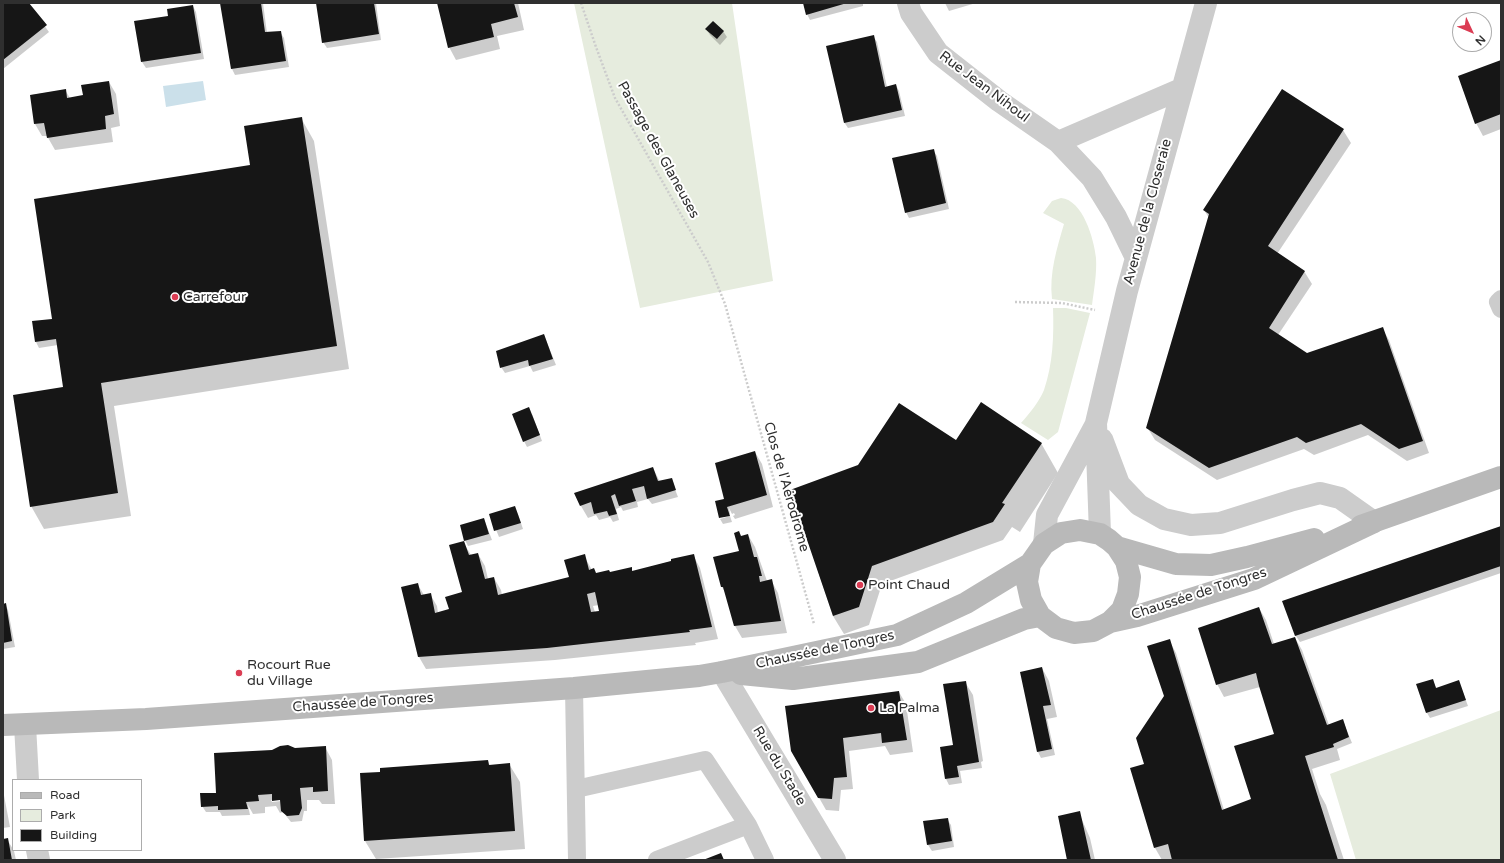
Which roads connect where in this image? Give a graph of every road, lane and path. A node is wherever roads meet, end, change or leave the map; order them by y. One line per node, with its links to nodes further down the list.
1 (581, 3): 9 (path, Passage des Glaneuses)
2 (908, 3): 5 (street, Rue Jean Nihoul)
3 (1206, 3): 4 (street, Avenue de la Closeraie)
4 (1181, 88): 5 (street); 6 (street, Avenue de la Closeraie)
5 (1058, 142): 6 (street, Rue Jean Nihoul)
6 (1136, 258): 11 (street, Avenue de la Closeraie)
7 (1501, 300): 10 (lane)
8 (1015, 302): 11 (path)
9 (725, 304): 20 (path, Clos de l'Aérodrome)
10 (1501, 309)
11 (1121, 316): 12 (street, Avenue de la Closeraie)
12 (1096, 423): 14 (street); 15 (street, Avenue de la Closeraie); 16 (street, Avenue de la Closeraie)
13 (1501, 477): 14 (main road, Chaussée de Tongres)
14 (1374, 522): 15 (main road, Chaussée de Tongres); 19 (main road, Chaussée de Tongres)
15 (1108, 541): 16 (main road, Chaussée de Tongres); 19 (main road, Chaussée de Tongres)
16 (1044, 544): 17 (main road, Chaussée de Tongres)
17 (1030, 564): 18 (main road, Chaussée de Tongres); 20 (main road, Chaussée de Tongres)
18 (1040, 616): 19 (main road, Chaussée de Tongres); 21 (main road, Chaussée de Tongres)
19 (1110, 622)
20 (823, 650): 21 (main road, Chaussée de Tongres)
21 (722, 672): 22 (main road, Chaussée de Tongres); 31 (street, Rue du Stade)
22 (574, 688): 24 (main road, Chaussée de Tongres); 26 (lane)
23 (3, 725): 24 (main road, Chaussée de Tongres)
24 (25, 725): 25 (street)
25 (28, 779)
26 (576, 789): 27 (lane); 28 (lane)
27 (748, 825): 29 (lane); 30 (lane)
28 (577, 860)
29 (657, 860)
30 (765, 860)
31 (836, 860)

